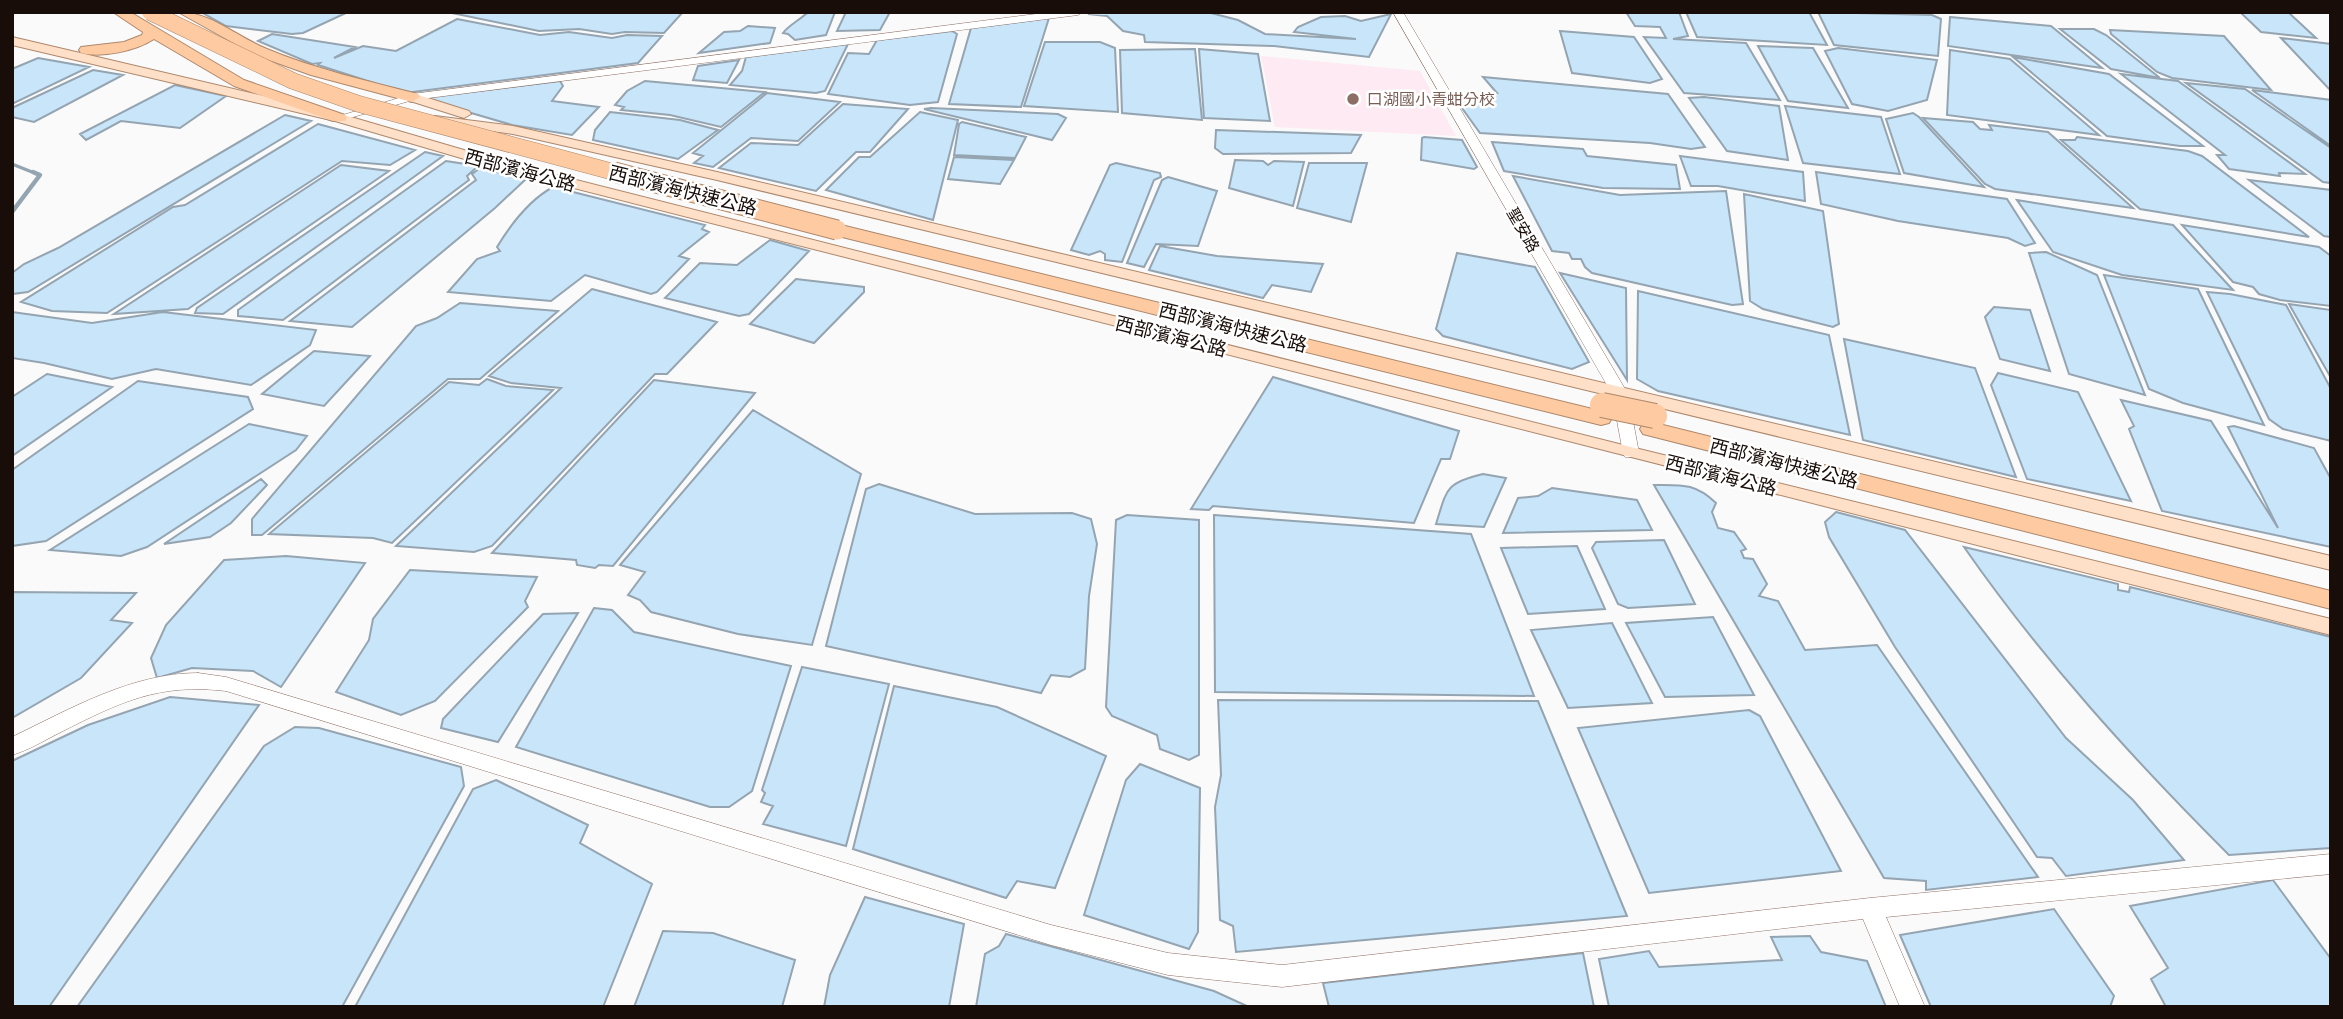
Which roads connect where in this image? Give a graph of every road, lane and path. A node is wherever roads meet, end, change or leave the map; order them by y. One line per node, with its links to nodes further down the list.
1 (120, 12): 7 (highway)
2 (150, 12): 16 (highway, 西部濱海快速公路, bridge)
3 (171, 12): 16 (highway, 西部濱海快速公路)
4 (184, 12): 12 (highway)
5 (1077, 12): 12 (street)
6 (1398, 12): 17 (street, 聖安路)
7 (150, 31): 10 (highway); 11 (highway)
8 (12, 34): 10 (main road, 西部濱海公路)
9 (12, 41): 14 (main road, 西部濱海公路)
10 (86, 50): 11 (main road, 西部濱海公路)
11 (239, 83): 13 (main road, 西部濱海公路); 14 (highway)
12 (412, 97): 13 (street); 15 (main road)
13 (367, 110): 14 (street); 15 (main road, 西部濱海公路)
14 (339, 118): 19 (main road, 西部濱海公路)
15 (513, 130): 17 (main road, 西部濱海公路)
16 (843, 225): 17 (highway, 西部濱海快速公路)
17 (1608, 406): 18 (highway, 西部濱海快速公路); 19 (street, 聖安路); 20 (main road, 西部濱海公路)
18 (1653, 423): 21 (highway, 西部濱海快速公路); 22 (highway, 西部濱海快速公路)
19 (1631, 453): 23 (main road, 西部濱海公路)
20 (2331, 562)
21 (2331, 584)
22 (2331, 600)
23 (2331, 627)
24 (12, 747): 26 (street)
25 (2331, 864): 26 (street)
26 (1870, 908): 27 (street)
27 (1913, 1007)

